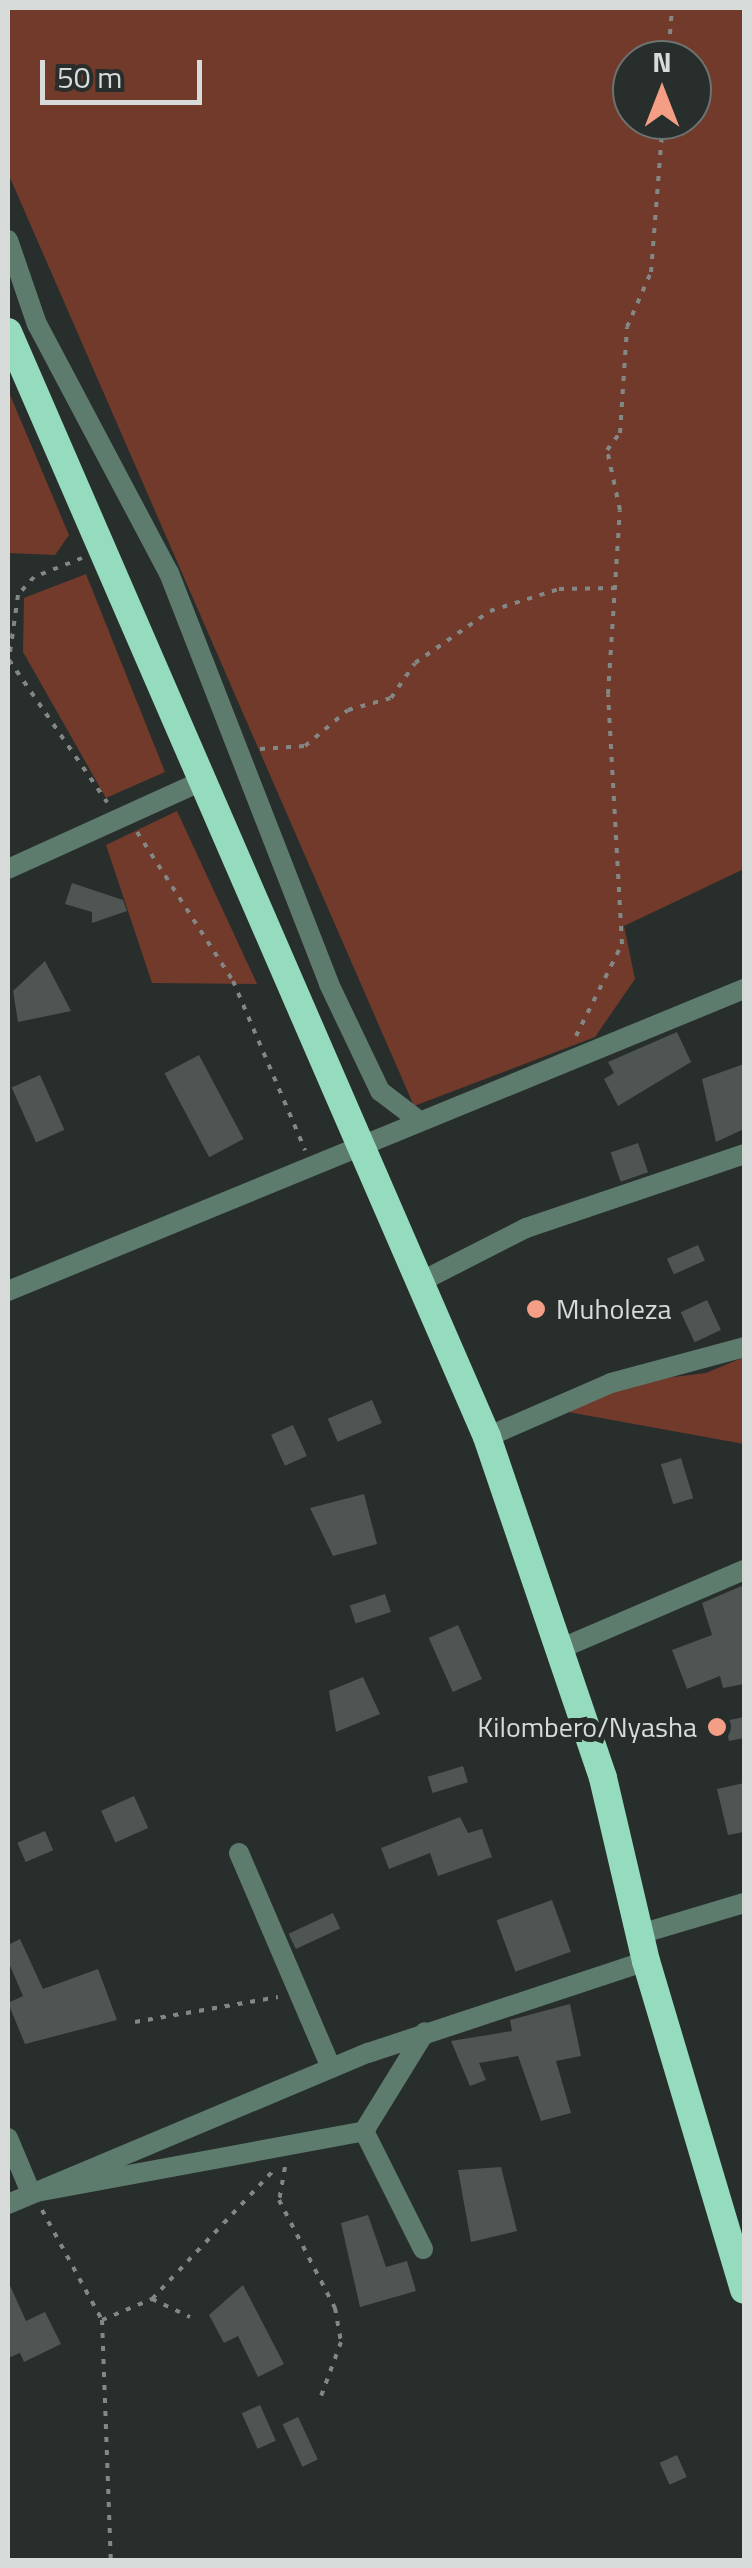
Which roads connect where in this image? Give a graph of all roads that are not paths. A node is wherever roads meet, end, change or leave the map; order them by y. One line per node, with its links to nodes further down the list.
1 (8, 240): 6 (street)
2 (8, 332): 3 (highway)
3 (198, 783): 4 (street); 7 (highway)
4 (8, 868)
5 (744, 989): 6 (street)
6 (418, 1120): 7 (street)
7 (359, 1152): 9 (highway); 10 (street)
8 (744, 1154): 9 (street)
9 (418, 1283): 12 (highway)
10 (8, 1291)
11 (744, 1347): 12 (street)
12 (487, 1437): 14 (highway)
13 (744, 1570): 14 (street)
14 (562, 1648): 17 (highway)
15 (239, 1853): 19 (street)
16 (744, 1903): 17 (street)
17 (643, 1947): 18 (street); 25 (highway)
18 (426, 2032): 19 (street); 20 (street)
19 (331, 2068): 22 (street)
20 (364, 2132): 22 (street); 24 (street)
21 (8, 2138): 22 (street)
22 (31, 2194): 23 (street)
23 (8, 2204)
24 (423, 2249)
25 (744, 2290)

